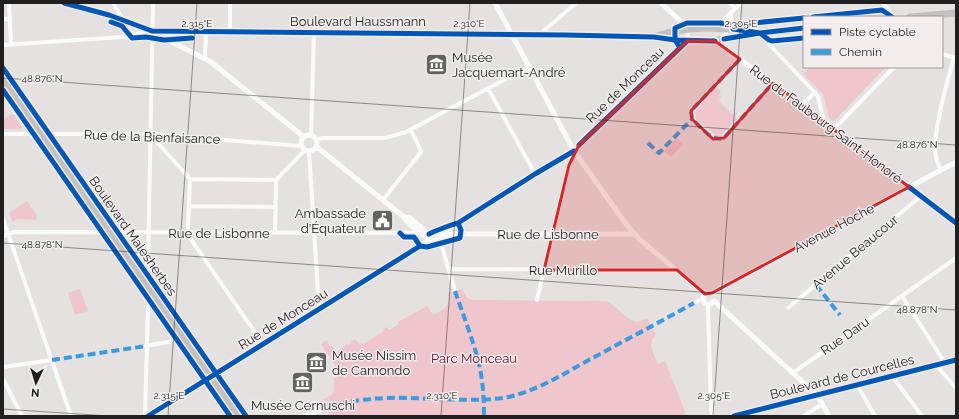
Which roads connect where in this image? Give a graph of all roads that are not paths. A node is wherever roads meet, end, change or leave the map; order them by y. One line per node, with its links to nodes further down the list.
1 (9, 3): 18 (street)
2 (64, 3): 19 (main road, Boulevard Haussmann)
3 (113, 3): 19 (street)
4 (153, 3): 24 (street)
5 (230, 3): 26 (street)
6 (495, 3): 31 (street)
7 (576, 3): 32 (street)
8 (662, 3): 21 (street)
9 (730, 3): 12 (street)
10 (741, 3): 12 (street)
11 (883, 3): 15 (street)
12 (735, 9): 13 (street)
13 (731, 12): 20 (street); 22 (street)
14 (956, 13): 16 (main road)
15 (892, 16)
16 (939, 16)
17 (3, 18): 18 (street)
18 (10, 18): 37 (street)
19 (123, 20): 24 (main road, Boulevard Haussmann); 30 (street)
20 (716, 27): 21 (main road, Boulevard Haussmann); 22 (main road, Boulevard Haussmann)
21 (688, 28): 33 (main road, Boulevard Haussmann); 35 (street)
22 (729, 28): 29 (main road, Boulevard Haussmann); 34 (street)
23 (803, 28): 29 (main road)
24 (152, 31): 27 (main road, Boulevard Haussmann); 30 (street); 54 (street)
25 (206, 31): 26 (main road, Boulevard Haussmann); 27 (main road, Boulevard Haussmann); 41 (street)
26 (230, 31): 28 (main road, Boulevard Haussmann)
27 (166, 32): 41 (street)
28 (314, 32): 31 (main road, Boulevard Haussmann); 56 (street)
29 (760, 33): 34 (main road, Boulevard Haussmann); 47 (street)
30 (132, 34): 37 (street)
31 (512, 34): 32 (main road, Boulevard Haussmann); 42 (street)
32 (540, 35): 33 (main road, Boulevard Haussmann)
33 (654, 37): 35 (main road, Boulevard Haussmann)
34 (718, 40): 35 (main road, Boulevard Haussmann); 40 (street, Rue du Faubourg Saint-Honoré)
35 (687, 41): 59 (street, Rue de Monceau)
36 (3, 44): 37 (street)
37 (11, 44)
38 (943, 54): 39 (street)
39 (955, 57): 61 (street)
40 (740, 58): 45 (street, Rue du Faubourg Saint-Honoré); 45 (street)
41 (205, 59): 55 (street)
42 (530, 66): 46 (street); 59 (street)
43 (893, 68): 50 (street)
44 (3, 79): 53 (main road, Boulevard Malesherbes)
45 (773, 83): 48 (street, Rue du Faubourg Saint-Honoré)
46 (488, 88): 51 (street); 62 (street)
47 (815, 92): 48 (street); 49 (street)
48 (802, 105): 49 (street, Rue du Faubourg Saint-Honoré)
49 (824, 122): 50 (street, Rue du Faubourg Saint-Honoré)
50 (834, 129): 65 (street, Rue du Faubourg Saint-Honoré)
51 (410, 130): 56 (street); 67 (street)
52 (3, 134): 53 (street, Rue de la Bienfaisance)
53 (42, 134): 54 (street, Rue de la Bienfaisance); 73 (main road, Boulevard Malesherbes)
54 (150, 134): 58 (street, Rue de la Bienfaisance); 63 (street); 74 (street)
55 (304, 137): 56 (street); 58 (street)
56 (313, 137): 57 (street)
57 (317, 147): 58 (street); 67 (street)
58 (305, 149): 64 (street); 77 (street)
59 (574, 151): 62 (street); 83 (street); 84 (street)
60 (956, 162): 61 (street, Avenue Hoche)
61 (941, 170): 65 (street, Avenue Hoche)
62 (535, 174): 81 (street)
63 (190, 178): 64 (street); 68 (street)
64 (276, 180): 69 (street)
65 (909, 187): 66 (street, Rue du Faubourg Saint-Honoré); 95 (street, Avenue Hoche)
66 (921, 196): 72 (street, Rue du Faubourg Saint-Honoré); 103 (street, Avenue Beaucour)
67 (383, 200): 70 (street)
68 (189, 206): 69 (street); 75 (street)
69 (275, 207): 76 (street)
70 (404, 217): 79 (street); 80 (street)
71 (3, 219): 78 (street)
72 (956, 223)
73 (110, 233): 74 (street, Rue de Lisbonne); 78 (street, Rue de Lisbonne); 92 (main road, Boulevard Malesherbes)
74 (148, 233): 75 (street, Rue de Lisbonne); 92 (street)
75 (189, 233): 76 (street, Rue de Lisbonne); 106 (street)
76 (275, 233): 77 (street, Rue de Lisbonne)
77 (314, 233): 79 (street, Rue de Lisbonne); 104 (street)
78 (9, 234): 85 (street, Rue de Lisbonne); 109 (street)
79 (421, 234): 80 (street, Rue de Lisbonne); 86 (street)
80 (429, 234): 81 (street, Rue de Lisbonne)
81 (442, 234): 82 (street, Rue de Lisbonne); 87 (street)
82 (463, 234): 84 (street, Rue de Lisbonne); 87 (street, Rue de Lisbonne)
83 (634, 234): 84 (street, Rue de Lisbonne); 91 (street)
84 (553, 235): 90 (street)
85 (3, 236)
86 (429, 240): 87 (street, Rue de Lisbonne); 104 (street, Rue de Monceau)
87 (440, 240): 89 (street)
88 (956, 258): 96 (street, Rue Daru)
89 (449, 269): 90 (street, Rue Murillo); 93 (street)
90 (544, 270): 91 (street, Rue Murillo); 99 (street)
91 (677, 270): 94 (street)
92 (142, 279): 97 (main road, Boulevard Malesherbes)
93 (455, 291)
94 (705, 294): 95 (street); 98 (street)
95 (712, 294): 100 (street)
96 (902, 296): 110 (street); 113 (street, Rue Daru)
97 (156, 298): 105 (main road, Boulevard Malesherbes); 107 (street)
98 (702, 299): 101 (street); 102 (street)
99 (536, 300)
100 (714, 301): 102 (street); 113 (street)
101 (694, 303)
102 (708, 305): 127 (street)
103 (788, 308)
104 (319, 309): 106 (street, Rue de Monceau)
105 (184, 339): 107 (street); 115 (main road, Boulevard Malesherbes)
106 (263, 344): 115 (street, Rue de Monceau)
107 (146, 346): 124 (street)
108 (956, 358): 110 (main road, Boulevard de Courcelles)
109 (52, 360): 111 (street); 123 (street)
110 (944, 363): 112 (main road, Boulevard de Courcelles)
111 (3, 366)
112 (936, 366): 114 (main road, Boulevard de Courcelles); 118 (street)
113 (794, 372): 119 (street)
114 (892, 376): 117 (main road, Boulevard de Courcelles); 132 (street)
115 (211, 377): 124 (street, Rue de Monceau); 125 (main road, Boulevard Malesherbes)
116 (3, 379): 122 (street)
117 (857, 385): 119 (main road, Boulevard de Courcelles); 131 (street)
118 (956, 388)
119 (817, 395): 120 (street); 128 (main road, Boulevard de Courcelles)
120 (822, 404): 129 (street); 130 (street)
121 (328, 408): 126 (street)
122 (22, 416)
123 (71, 416)
124 (146, 416)
125 (238, 416)
126 (304, 416)
127 (713, 416)
128 (734, 416)
129 (804, 416)
130 (829, 416)
131 (875, 416)
132 (922, 416)

